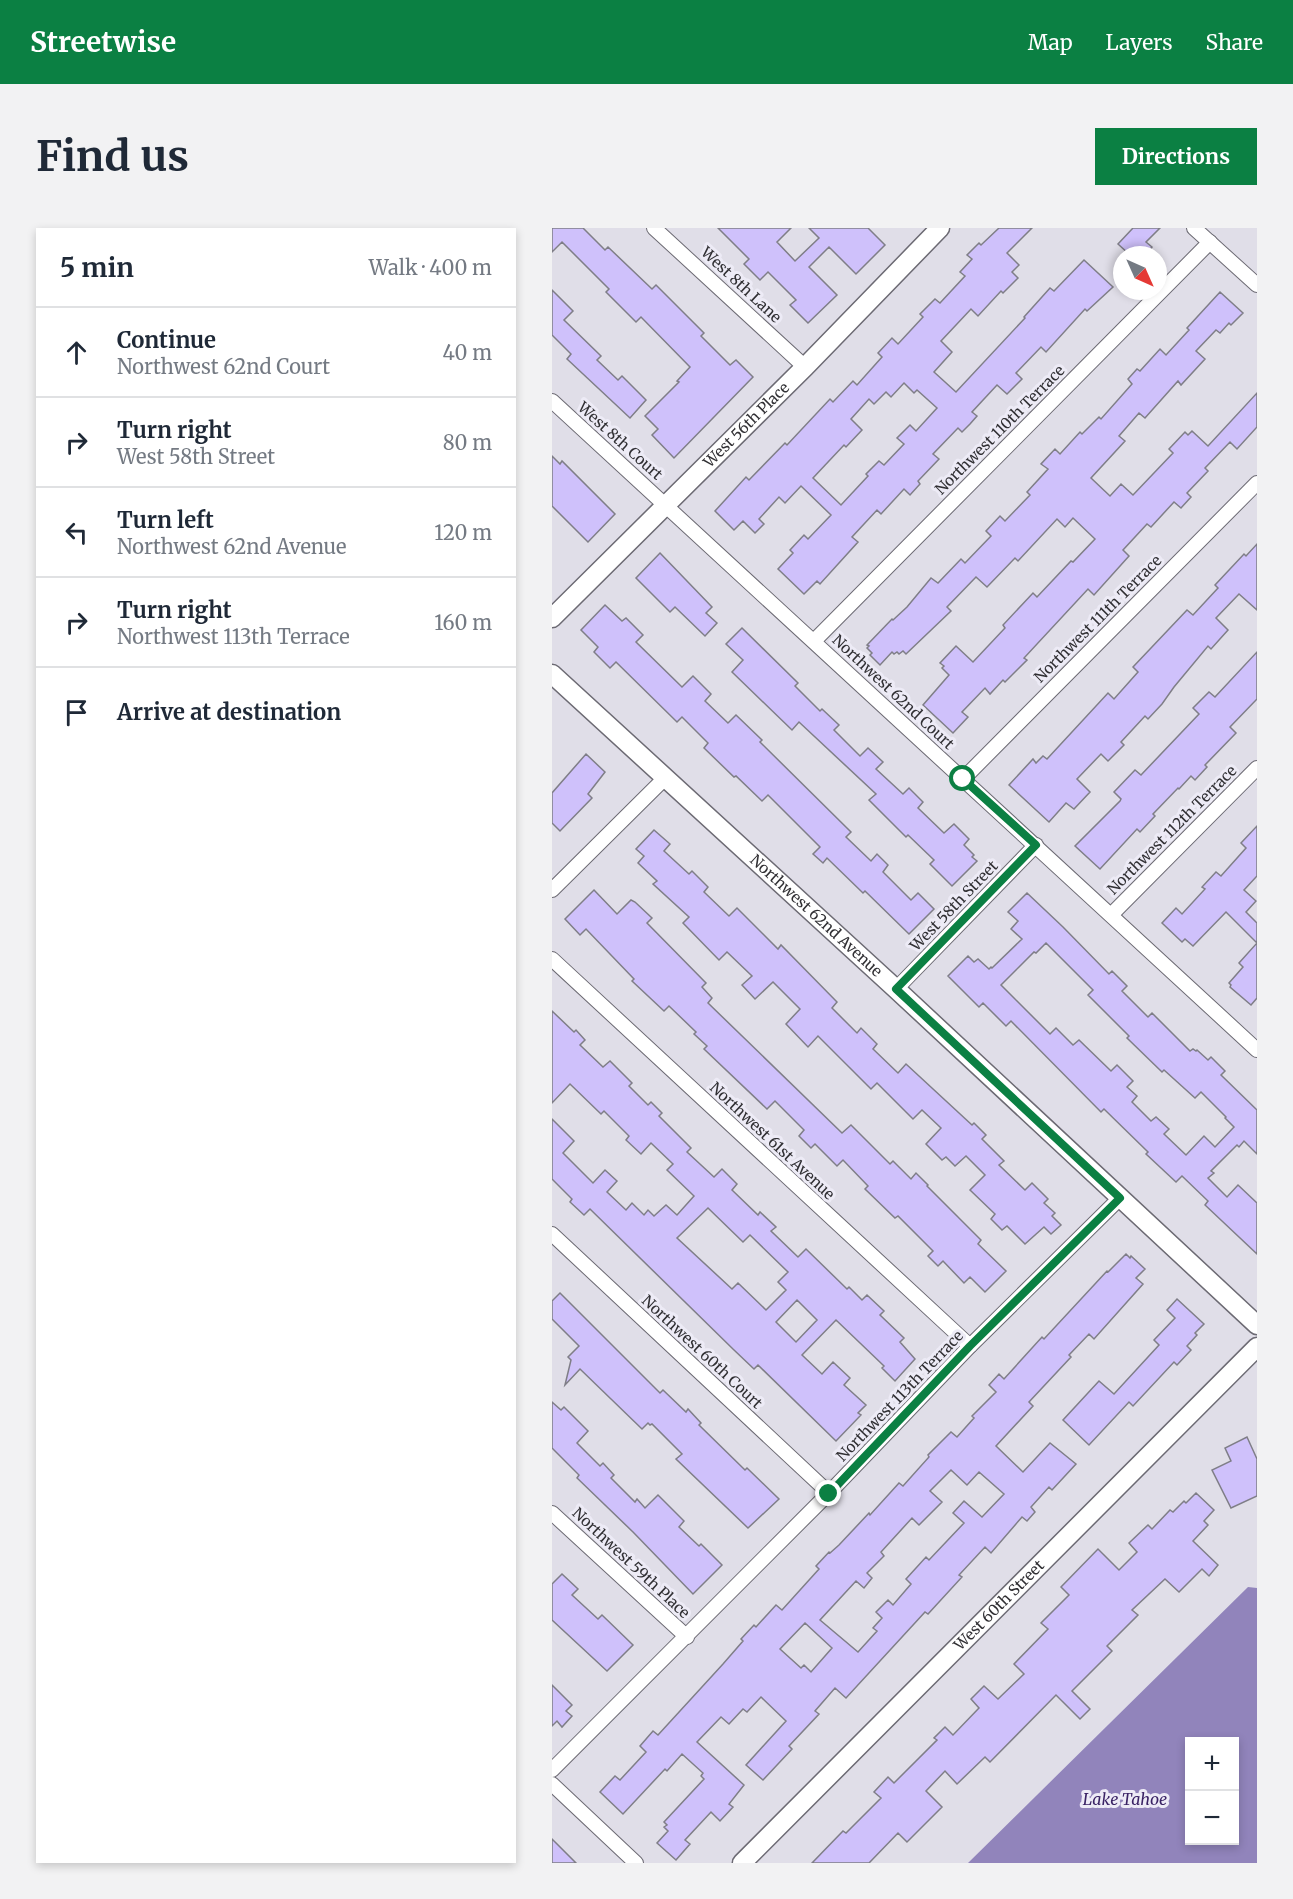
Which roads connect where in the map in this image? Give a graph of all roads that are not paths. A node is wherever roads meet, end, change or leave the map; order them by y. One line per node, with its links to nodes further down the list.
1 (654, 228): 6 (street, West 8th Lane)
2 (1194, 228): 4 (street)
3 (937, 229): 6 (street, West 56th Place)
4 (1210, 242): 5 (street); 11 (street, Northwest 110th Terrace)
5 (1257, 285)
6 (805, 366): 9 (street, West 56th Place)
7 (552, 401): 9 (street, West 8th Court)
8 (1257, 483): 15 (street, Northwest 111th Terrace)
9 (665, 505): 10 (street, West 56th Place); 11 (street, Northwest 62nd Court)
10 (552, 618)
11 (814, 641): 15 (street, Northwest 62nd Court)
12 (552, 674): 14 (street, Northwest 62nd Avenue)
13 (1257, 768): 18 (street, Northwest 112th Terrace)
14 (665, 778): 17 (street); 20 (street, Northwest 62nd Avenue)
15 (963, 779): 16 (street, Northwest 62nd Court)
16 (1036, 845): 18 (street, Northwest 62nd Court); 20 (street, West 58th Street)
17 (552, 890)
18 (1111, 915): 21 (street, Northwest 62nd Court)
19 (552, 959): 25 (street, Northwest 61st Avenue)
20 (896, 989): 22 (street, Northwest 62nd Avenue)
21 (1257, 1050)
22 (1120, 1198): 24 (street, Northwest 62nd Avenue); 25 (street, Northwest 113th Terrace)
23 (552, 1234): 27 (street, Northwest 60th Court)
24 (1257, 1325)
25 (970, 1346): 27 (street, Northwest 113th Terrace)
26 (1257, 1347): 33 (street, West 60th Street)
27 (829, 1494): 29 (street, Northwest 113th Terrace)
28 (552, 1513): 29 (street, Northwest 59th Place)
29 (687, 1637): 30 (street, Northwest 113th Terrace)
30 (552, 1770)
31 (552, 1784): 32 (street)
32 (636, 1863)
33 (742, 1863)

